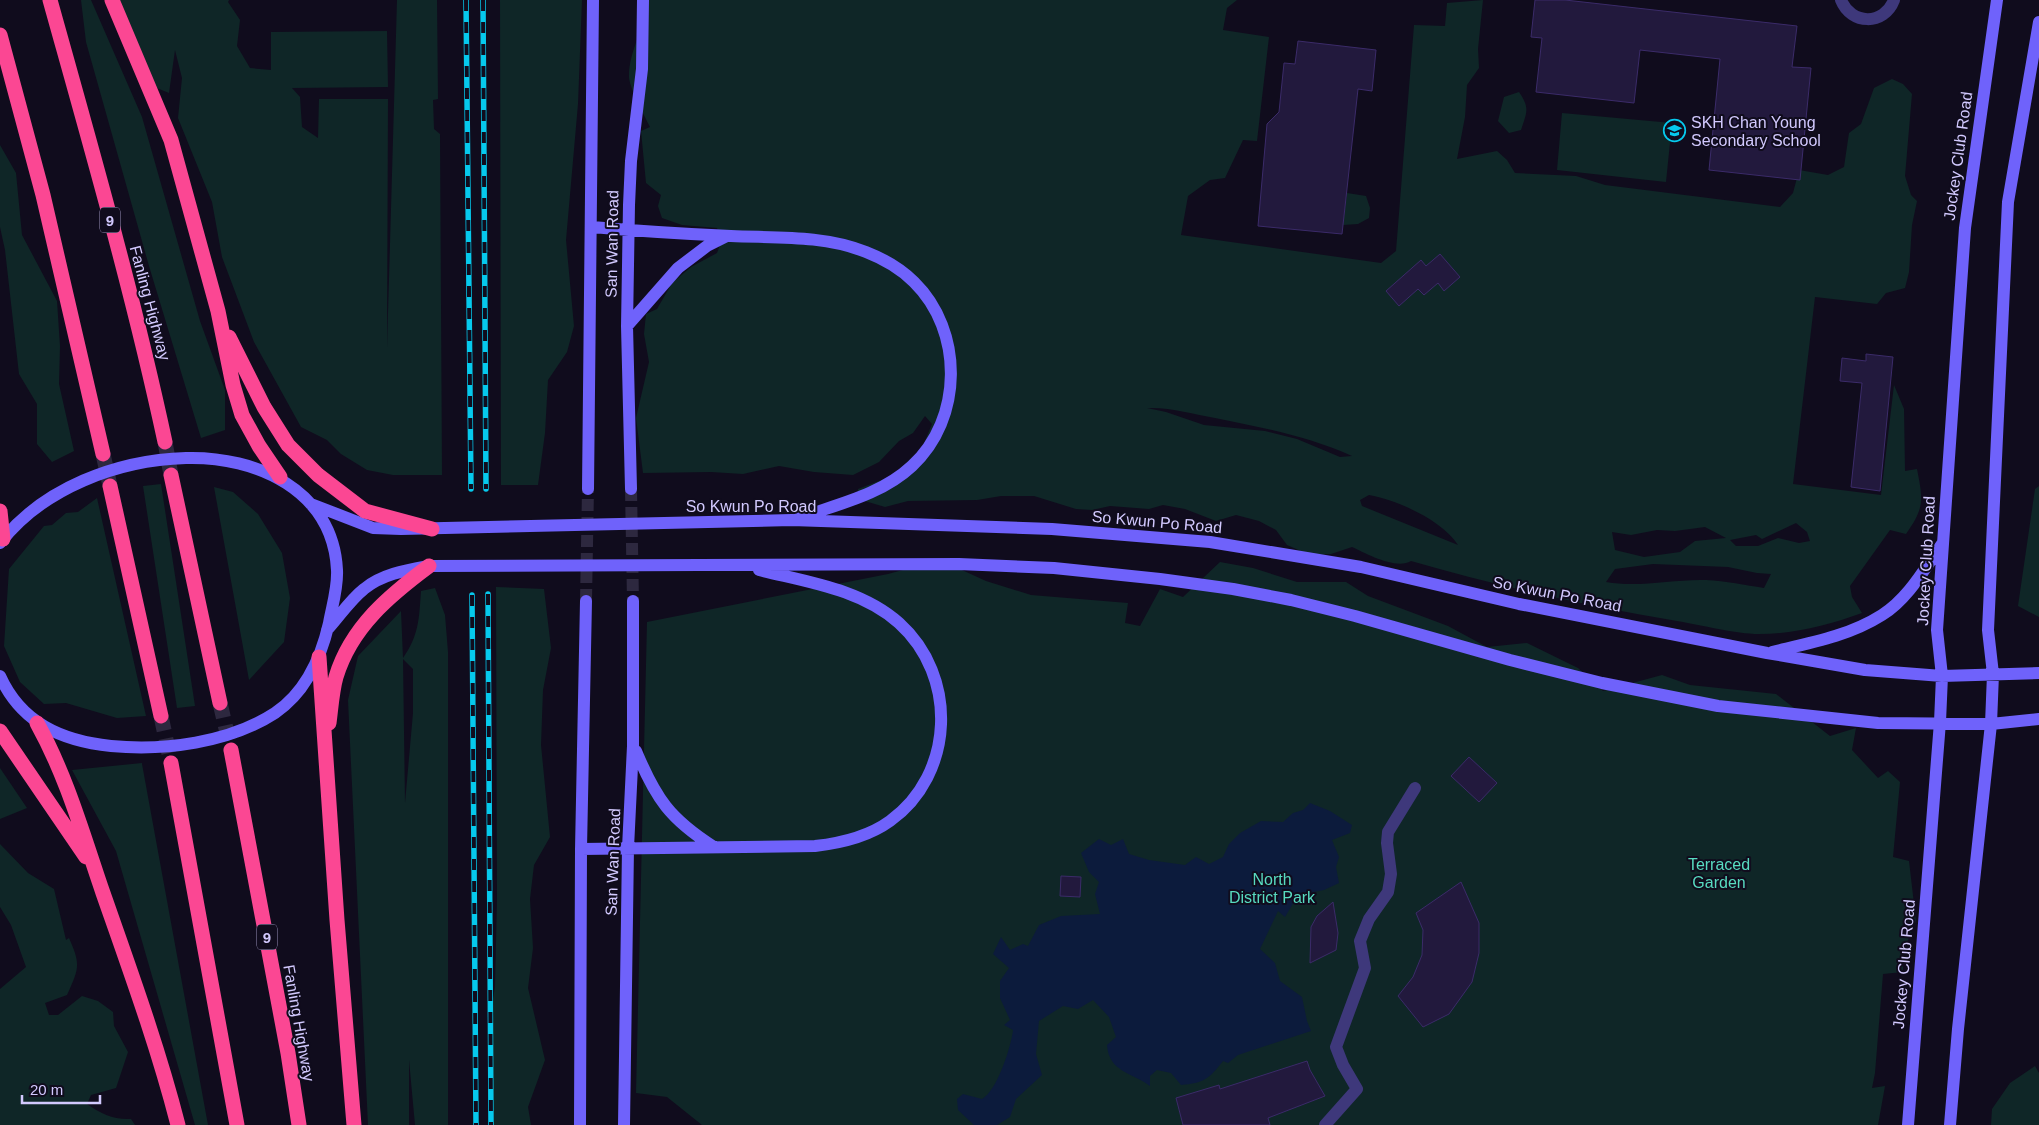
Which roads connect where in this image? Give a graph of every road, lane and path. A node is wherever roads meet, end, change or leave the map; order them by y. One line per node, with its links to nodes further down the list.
1 (50, 0): 15 (highway, Fanling Highway / 9)
2 (112, 0): 13 (highway)
3 (593, 0): 10 (main road, San Wan Road)
4 (643, 0): 11 (main road, San Wan Road)
5 (1841, 0): 6 (street)
6 (1894, 0)
7 (1997, 0): 27 (main road, Jockey Club Road)
8 (2039, 22): 36 (main road)
9 (0, 35): 16 (highway)
10 (592, 227): 11 (main road); 20 (main road, San Wan Road)
11 (629, 230): 12 (main road); 14 (main road, San Wan Road)
12 (727, 236): 14 (main road); 24 (main road)
13 (218, 310): 18 (highway); 25 (highway)
14 (627, 326): 21 (main road, San Wan Road)
15 (165, 442)
16 (103, 454)
17 (171, 475): 40 (highway)
18 (280, 477): 22 (main road); 26 (main road)
19 (110, 486): 41 (highway)
20 (588, 489)
21 (631, 489)
22 (311, 504): 25 (main road, So Kwun Po Road); 32 (main road)
23 (0, 511): 26 (highway)
24 (792, 520): 25 (main road, So Kwun Po Road); 33 (main road, So Kwun Po Road)
25 (432, 529)
26 (2, 541)
27 (1942, 544): 33 (main road); 38 (main road, Jockey Club Road)
28 (740, 565): 29 (main road); 43 (main road); 52 (main road)
29 (430, 566): 32 (main road); 47 (highway)
30 (586, 601): 54 (main road, San Wan Road)
31 (633, 601): 48 (main road, San Wan Road)
32 (327, 630): 34 (main road)
33 (1768, 653): 38 (main road, So Kwun Po Road)
34 (319, 657): 44 (main road); 47 (highway)
35 (2039, 673): 36 (main road, So Kwun Po Road)
36 (1993, 674): 38 (main road, So Kwun Po Road); 45 (main road)
37 (0, 676): 39 (main road)
38 (1942, 676): 43 (main road, Jockey Club Road)
39 (4, 693): 44 (main road)
40 (220, 703)
41 (161, 716)
42 (2039, 719): 45 (main road)
43 (1940, 722): 45 (main road); 63 (main road, Jockey Club Road)
44 (37, 723): 55 (highway)
45 (1991, 724): 64 (main road)
46 (0, 731): 55 (highway)
47 (326, 744): 59 (highway)
48 (633, 746): 52 (main road); 53 (main road, San Wan Road)
49 (231, 750): 58 (highway, Fanling Highway / 9)
50 (170, 763): 57 (highway)
51 (1415, 788): 62 (street)
52 (714, 847): 53 (main road)
53 (628, 848): 54 (main road); 61 (main road, San Wan Road)
54 (582, 849): 60 (main road, San Wan Road)
55 (96, 871): 56 (highway)
56 (178, 1125)
57 (237, 1125)
58 (299, 1125)
59 (354, 1125)
60 (580, 1125)
61 (624, 1125)
62 (1325, 1125)
63 (1908, 1125)
64 (1950, 1125)

